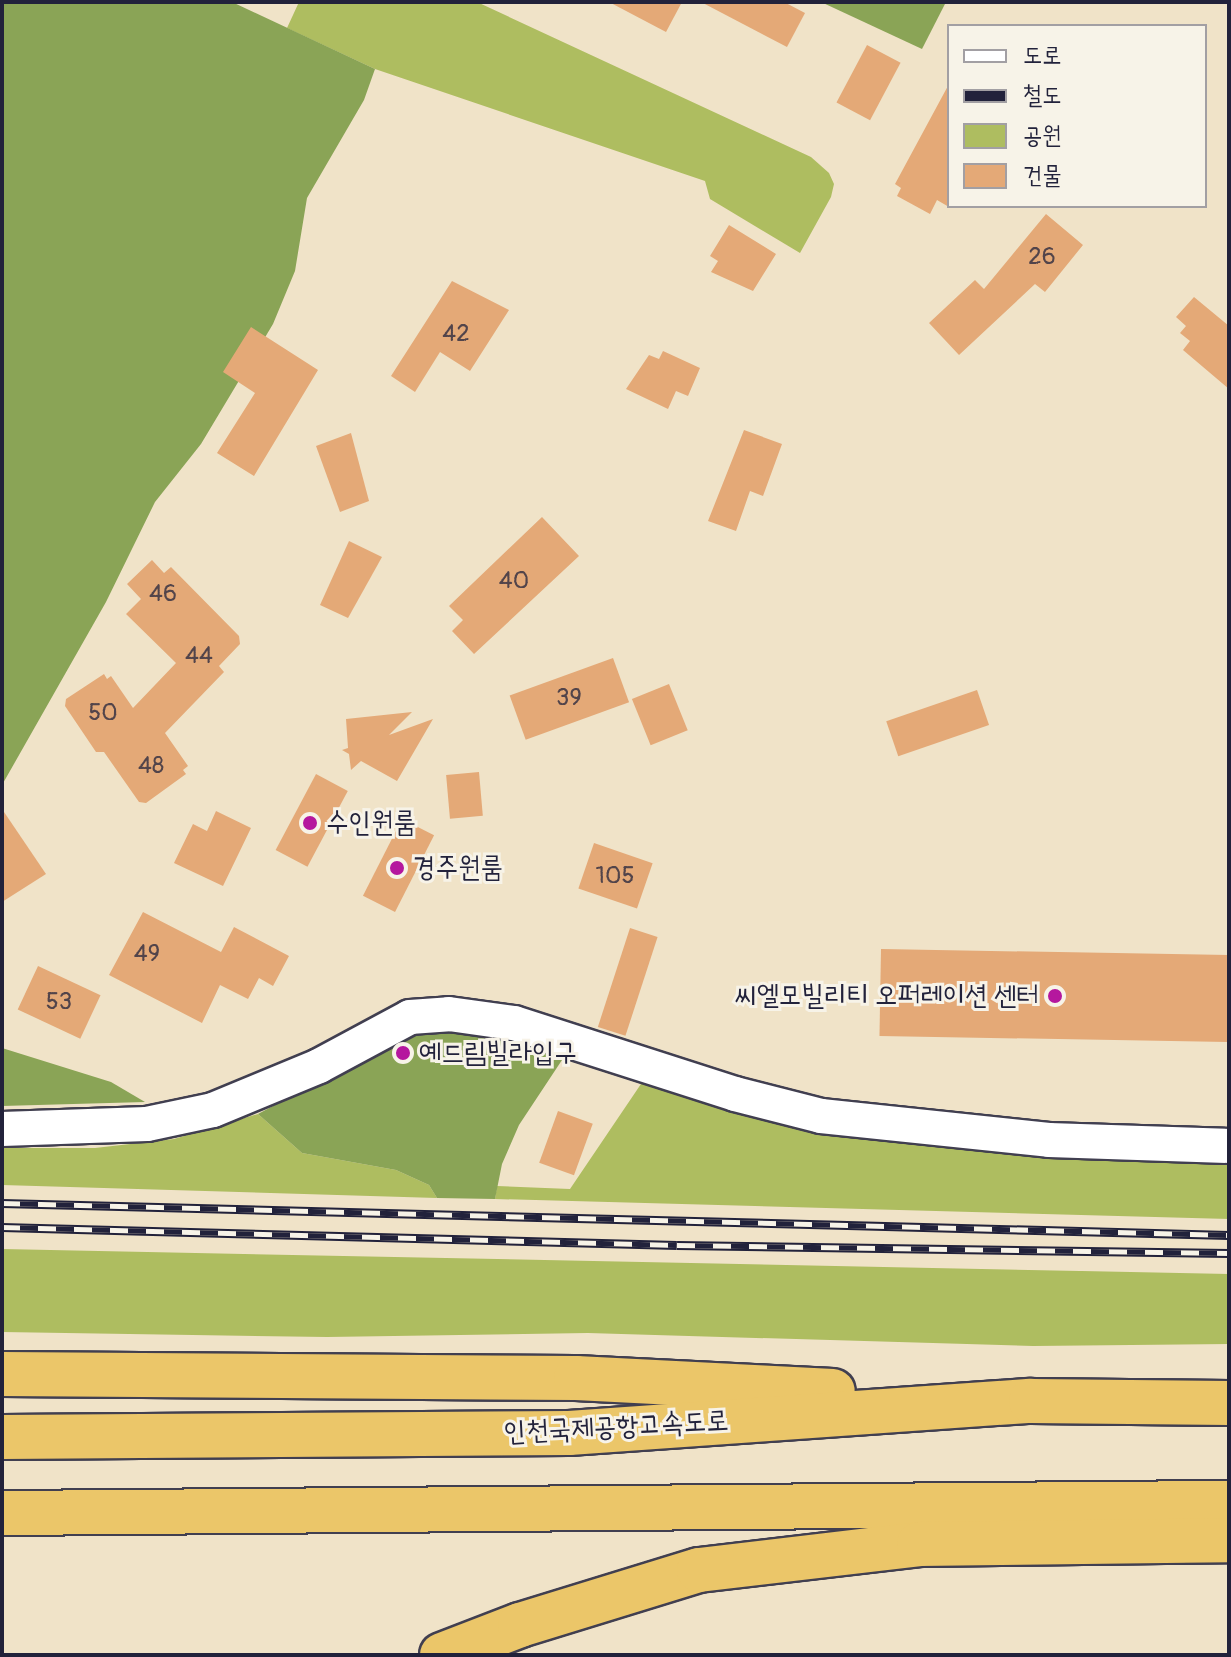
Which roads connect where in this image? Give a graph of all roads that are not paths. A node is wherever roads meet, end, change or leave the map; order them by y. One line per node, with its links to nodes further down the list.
1 (2, 1129): 2 (street)
2 (1229, 1146)
3 (2, 1374): 4 (highway)
4 (1031, 1401): 5 (highway, 인천국제공항고속도로); 6 (highway, 인천국제공항고속도로)
5 (1229, 1403)
6 (2, 1437)
7 (1229, 1503): 8 (highway)
8 (2, 1513)
9 (1229, 1540): 10 (highway)
10 (442, 1655)

